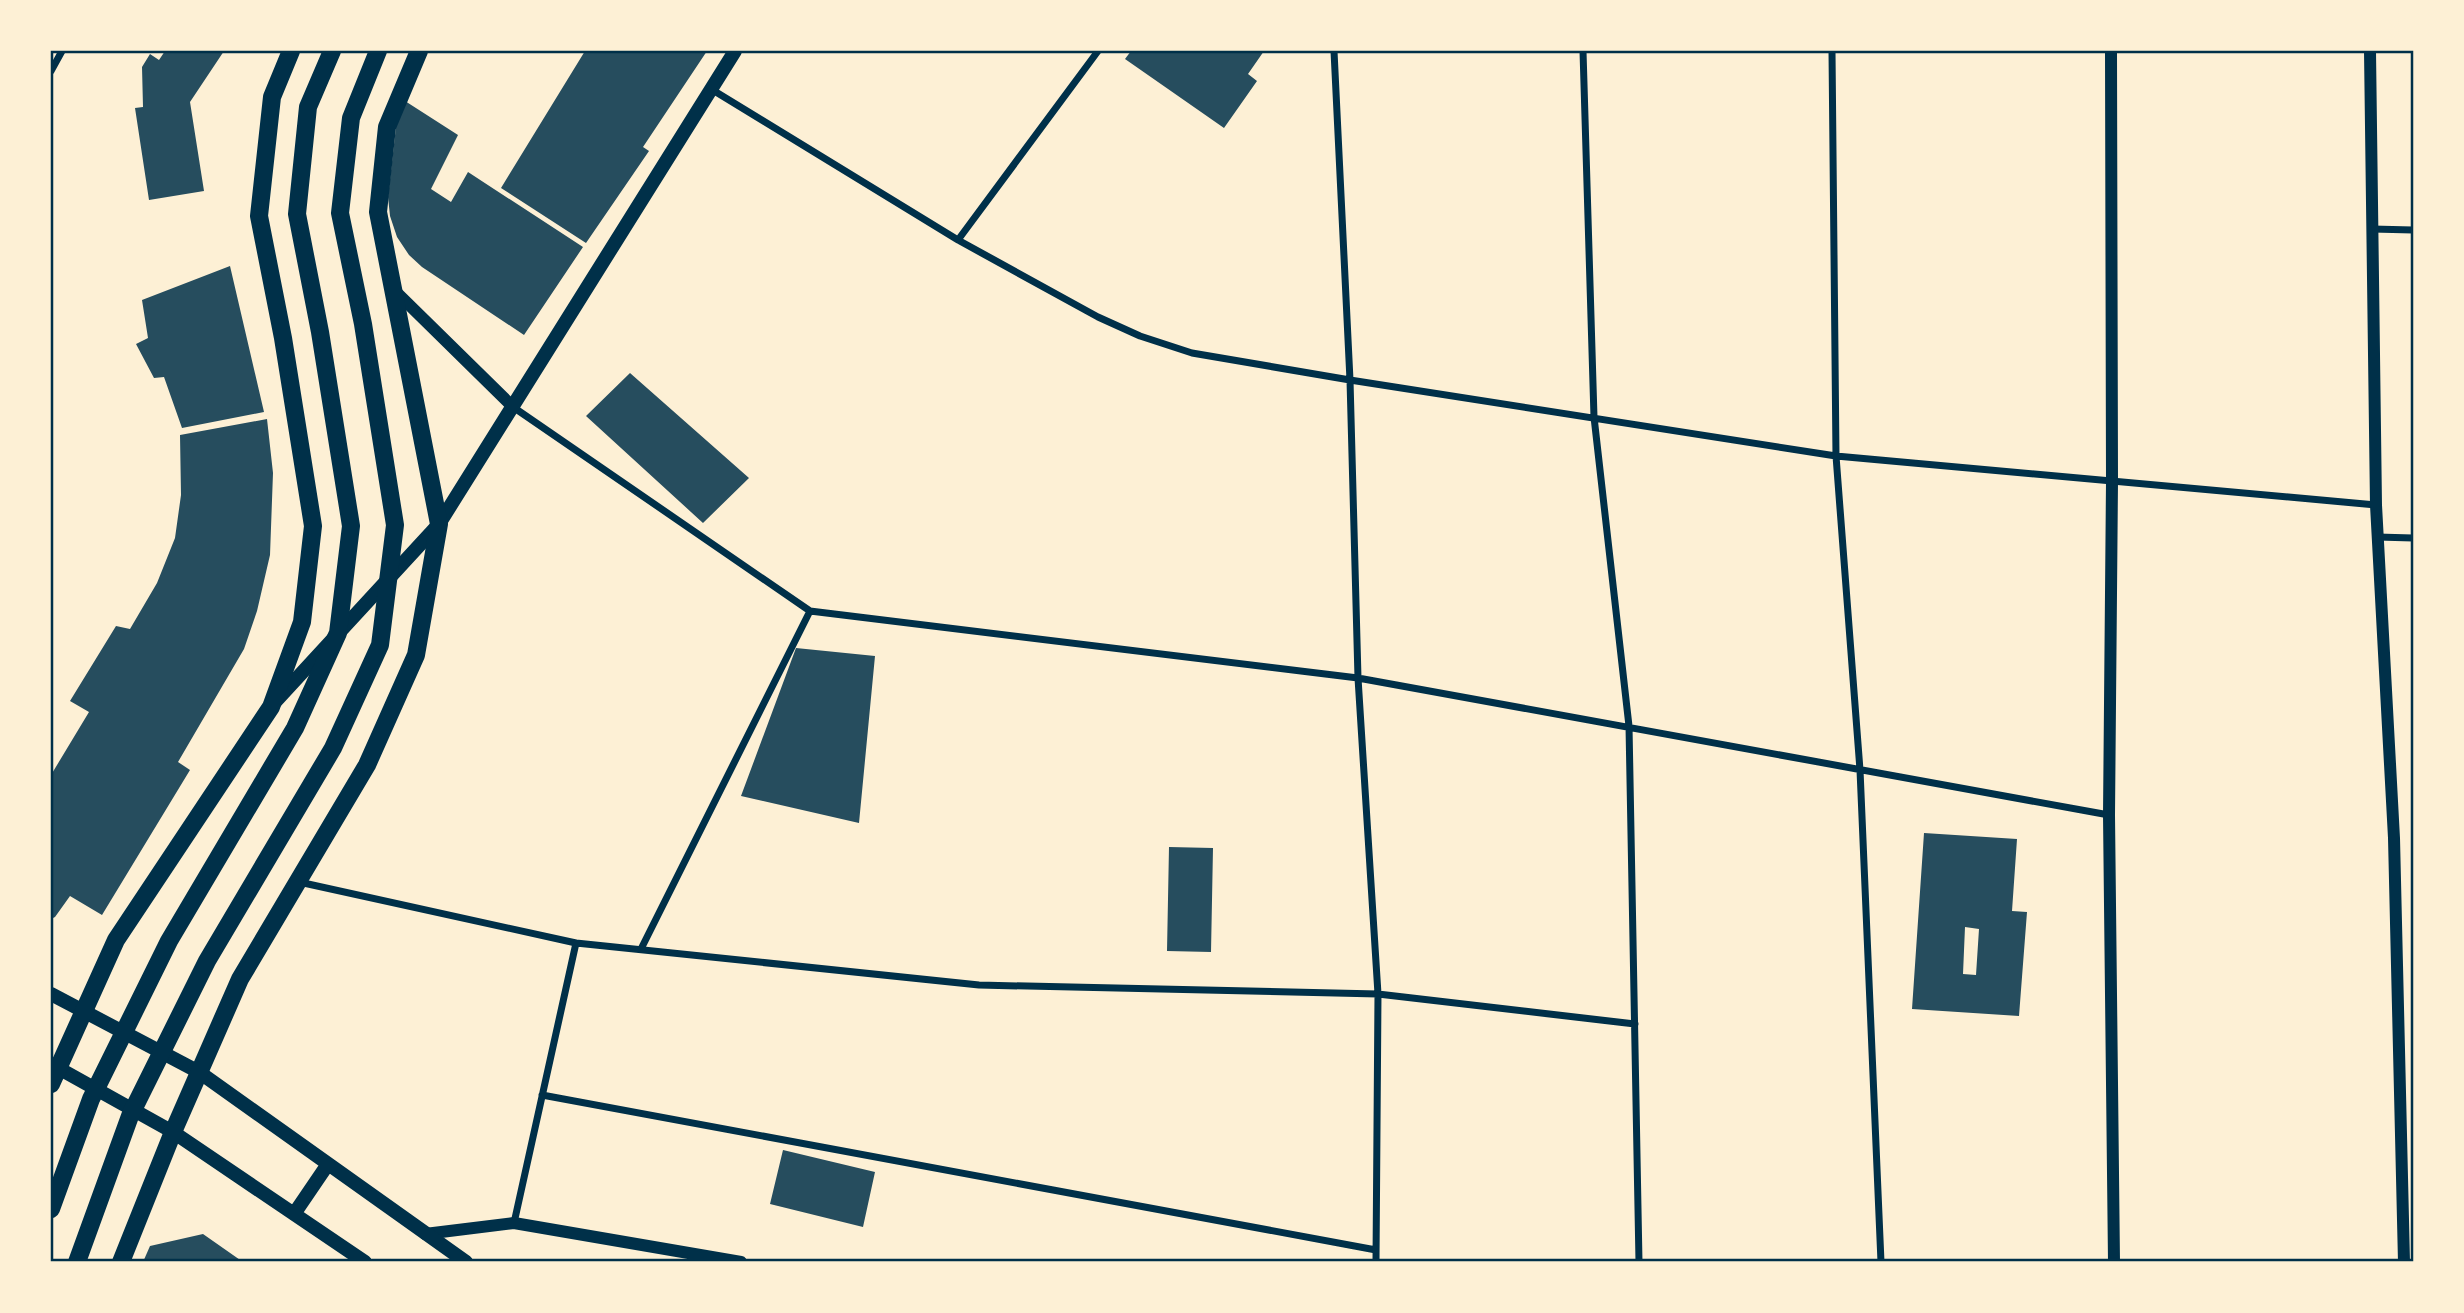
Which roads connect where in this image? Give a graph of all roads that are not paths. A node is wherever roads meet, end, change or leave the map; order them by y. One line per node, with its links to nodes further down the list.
1 (62, 51): 13 (street)
2 (291, 51): 30 (main road)
3 (332, 51): 46 (main road)
4 (378, 51): 51 (main road)
5 (419, 51): 18 (main road)
6 (735, 51): 14 (main road)
7 (1098, 51): 17 (street)
8 (1334, 51): 19 (street)
9 (1583, 51): 21 (street)
10 (1832, 51): 22 (street)
11 (2111, 51): 23 (street)
12 (2370, 51): 15 (street)
13 (51, 71)
14 (711, 89): 17 (street); 20 (main road)
15 (2372, 229): 16 (street); 24 (street)
16 (2413, 230)
17 (958, 240): 19 (street)
18 (394, 289): 20 (street); 25 (main road)
19 (1350, 380): 21 (street); 29 (street)
20 (512, 406): 25 (main road); 28 (street)
21 (1594, 417): 22 (street); 31 (street)
22 (1836, 456): 23 (street); 32 (street)
23 (2112, 482): 24 (street); 33 (street)
24 (2376, 505): 26 (street)
25 (439, 524): 30 (main road); 34 (main road)
26 (2377, 537): 27 (street); 60 (street)
27 (2413, 538)
28 (810, 611): 29 (street); 36 (street)
29 (1358, 678): 31 (street); 38 (street)
30 (271, 707): 39 (main road)
31 (1629, 726): 32 (street); 40 (street)
32 (1860, 770): 33 (street); 58 (street)
33 (2109, 815): 59 (street)
34 (299, 882): 35 (street); 42 (main road)
35 (576, 943): 36 (street); 43 (street)
36 (640, 949): 38 (street)
37 (51, 994): 39 (main road)
38 (1378, 994): 40 (street); 50 (street)
39 (84, 1010): 41 (main road); 42 (main road)
40 (1635, 1024): 57 (street)
41 (53, 1072): 44 (main road)
42 (199, 1072): 44 (main road); 45 (main road)
43 (542, 1096): 48 (street); 50 (street)
44 (173, 1132): 47 (main road); 52 (main road)
45 (328, 1164): 47 (main road); 49 (main road)
46 (51, 1209)
47 (295, 1214): 53 (main road)
48 (514, 1223): 49 (street); 55 (street)
49 (425, 1234): 54 (main road)
50 (1376, 1250): 56 (street)
51 (77, 1262)
52 (121, 1262)
53 (365, 1262)
54 (466, 1262)
55 (741, 1262)
56 (1376, 1262)
57 (1639, 1262)
58 (1881, 1262)
59 (2114, 1262)
60 (2404, 1262)

